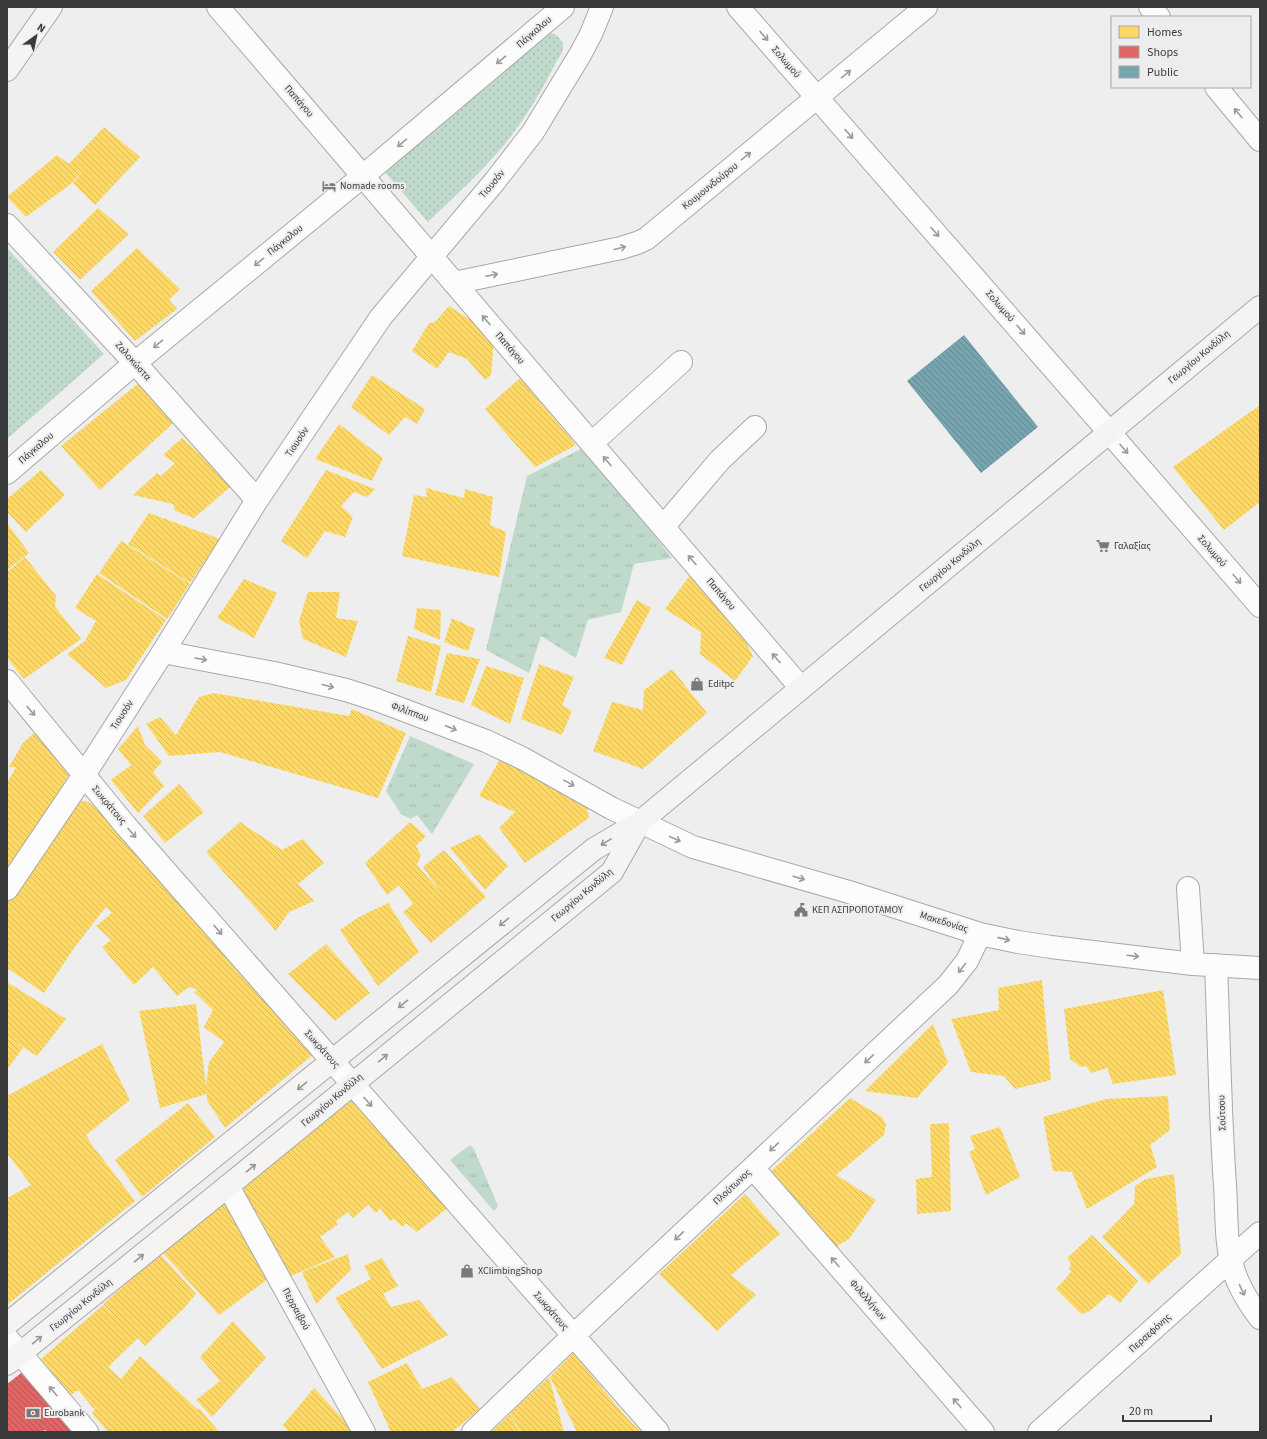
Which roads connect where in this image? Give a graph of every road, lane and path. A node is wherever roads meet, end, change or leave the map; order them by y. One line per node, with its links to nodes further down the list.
1 (51, 7): 9 (main road)
2 (218, 7): 13 (street, Παπάγου)
3 (563, 7): 13 (street, Πάγκαλου, one-way to 13)
4 (602, 7): 15 (street, Τιουσόν)
5 (738, 7): 11 (street, Σολωμού, one-way to 11)
6 (926, 7): 11 (street, Κουμουνδούρου, one-way to 6)
7 (1150, 7): 8 (street)
8 (1157, 16)
9 (7, 70)
10 (1217, 88): 12 (street, one-way to 10)
11 (818, 98): 16 (street, Κουμουνδούρου, one-way to 11); 21 (street, Σολωμού, one-way to 21)
12 (1260, 140)
13 (363, 176): 15 (street, Παπάγου); 19 (street, Πάγκαλου, one-way to 19)
14 (7, 225): 19 (street, Ζαλοκώστα)
15 (431, 256): 16 (street, Παπάγου); 24 (street, Τιουσόν)
16 (454, 283): 22 (street, Παπάγου, one-way to 16)
17 (1260, 307): 21 (main road, Γεωργίου Κονδύλη)
18 (681, 362): 22 (street)
19 (135, 363): 23 (street, Πάγκαλου); 24 (street, Ζαλοκώστα)
20 (756, 427): 25 (street)
21 (1109, 432): 26 (street, Σολωμού, one-way to 26); 29 (main road, Γεωργίου Κονδύλη)
22 (592, 443): 25 (street, Παπάγου, one-way to 22)
23 (7, 473)
24 (257, 500): 27 (street, Τιουσόν)
25 (663, 527): 29 (street, Παπάγου, one-way to 25)
26 (1260, 606)
27 (163, 652): 30 (street, Τιουσόν); 31 (street, Φιλίππου, one-way to 31)
28 (7, 681): 30 (street, Σωκράτους, one-way to 30)
29 (801, 688): 31 (main road, Γεωργίου Κονδύλη)
30 (84, 774): 33 (street, Τιουσόν); 38 (street, Σωκράτους, one-way to 38)
31 (640, 822): 34 (street, Μακεδονίας, one-way to 34); 38 (main road, Γεωργίου Κονδύλη, one-way to 38); 39 (main road, Γεωργίου Κονδύλη, one-way to 31)
32 (1188, 888): 35 (street)
33 (7, 889)
34 (980, 934): 35 (street, Μακεδονίας, one-way to 35); 40 (street, Πλούτωνος, one-way to 40)
35 (1192, 964): 36 (street, Μακεδονίας)
36 (1216, 965): 37 (street, Μακεδονίας); 43 (street, Σούτσου)
37 (1260, 968)
38 (332, 1061): 39 (street, Σωκράτους); 45 (main road, Γεωργίου Κονδύλη, one-way to 45)
39 (352, 1083): 41 (main road, Γεωργίου Κονδύλη, one-way to 39); 46 (street, Σωκράτους, one-way to 46)
40 (753, 1168): 46 (street, Πλούτωνος, one-way to 46); 52 (street, Φιλελλήνων, one-way to 40)
41 (228, 1186): 47 (main road, Γεωργίου Κονδύλη, one-way to 41); 49 (street, Περραιβού)
42 (1260, 1233): 43 (street, Περσεφόνης)
43 (1231, 1260): 44 (street, Σούτσου, one-way to 44); 53 (street, Περσεφόνης)
44 (1260, 1318)
45 (7, 1324)
46 (573, 1336): 50 (street, Πλούτωνος); 51 (street, Σωκράτους)
47 (12, 1352): 48 (street, one-way to 47)
48 (87, 1432)
49 (364, 1432)
50 (473, 1432)
51 (658, 1432)
52 (983, 1432)
53 (1039, 1432)

